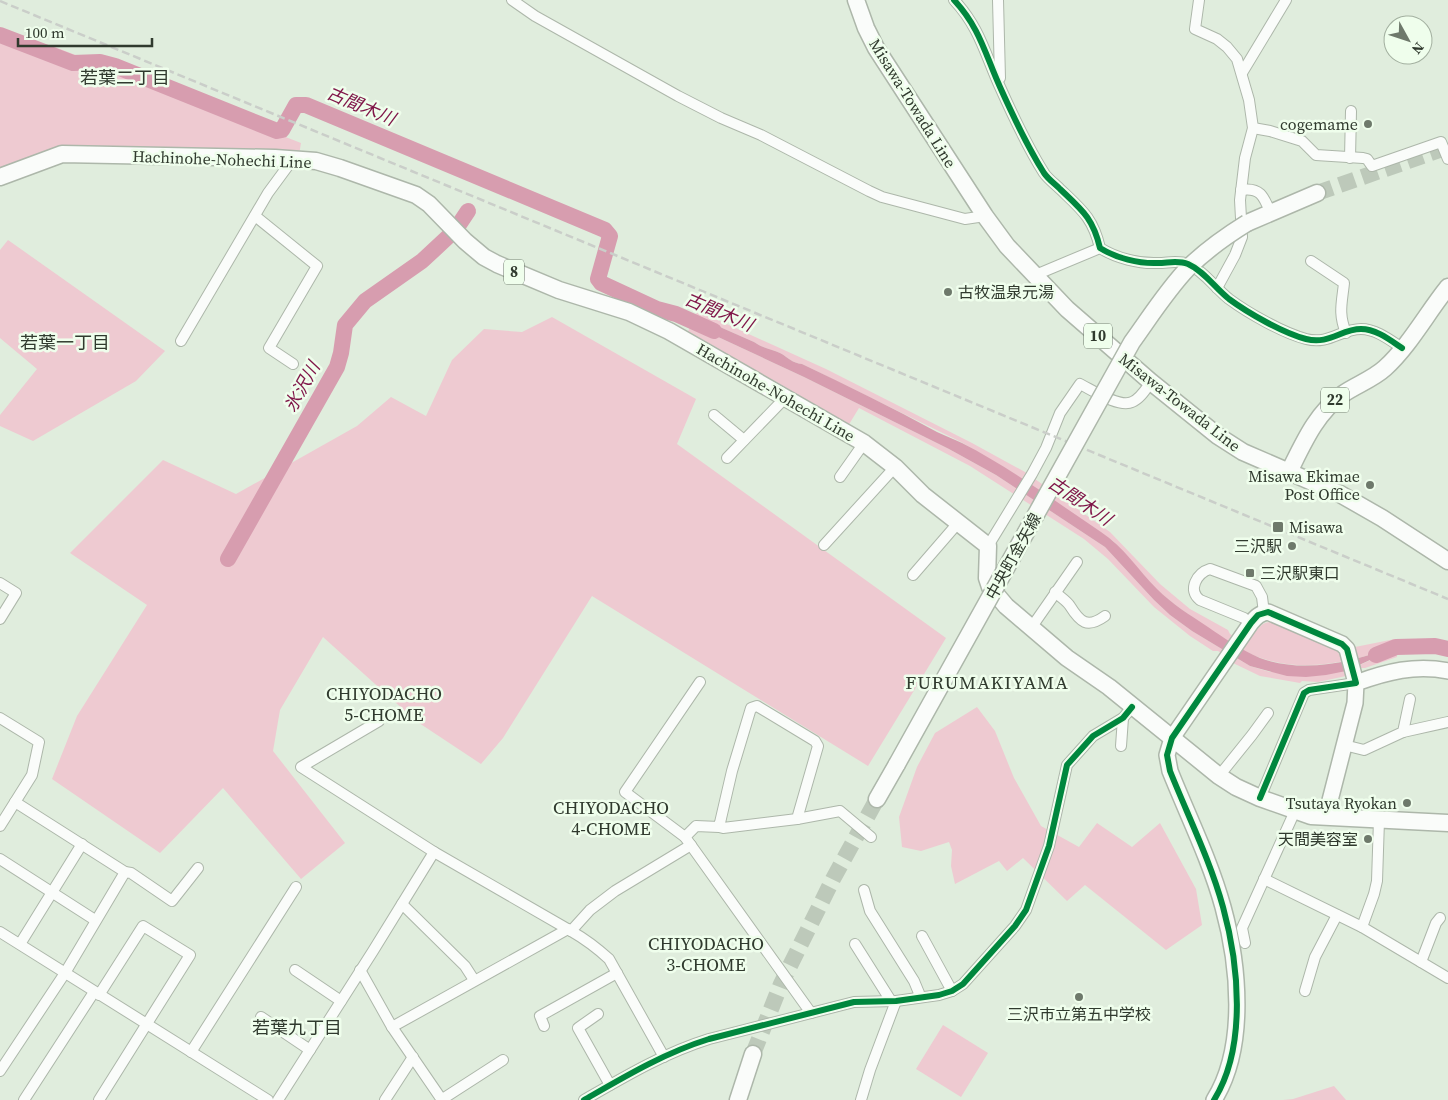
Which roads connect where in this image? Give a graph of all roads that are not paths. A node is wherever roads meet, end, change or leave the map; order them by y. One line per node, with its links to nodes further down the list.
1 (512, 0): 19 (street)
2 (856, 0): 19 (main road, Misawa-Towada Line / 10)
3 (954, 0): 8 (street)
4 (998, 0): 8 (street)
5 (1199, 0): 7 (street)
6 (1286, 0): 7 (street)
7 (1242, 73): 10 (street)
8 (1000, 86): 20 (street)
9 (1351, 111): 11 (street)
10 (1253, 128): 11 (street); 15 (street)
11 (1350, 158): 13 (street)
12 (293, 159): 14 (main road, Hachinohe-Nohechi Line / 8); 18 (street); 30 (main road, Hachinohe-Nohechi Line / 8)
13 (1448, 159)
14 (0, 177)
15 (1241, 190): 17 (street); 24 (street)
16 (1317, 193): 17 (main road, 中央町金矢線)
17 (1272, 214): 66 (main road, 中央町金矢線, bridge)
18 (255, 216): 26 (street); 28 (street)
19 (985, 216): 22 (main road, Misawa-Towada Line / 10)
20 (1100, 248): 22 (street); 24 (street)
21 (1311, 261): 25 (street)
22 (1034, 276): 29 (main road, Misawa-Towada Line / 10)
23 (1448, 287): 27 (main road, 22)
24 (1217, 288): 25 (street)
25 (1346, 333): 27 (street)
26 (181, 341)
27 (1402, 348): 36 (main road, 22)
28 (293, 364)
29 (1151, 382): 36 (main road, Misawa-Towada Line / 10); 40 (street)
30 (785, 398): 32 (street); 33 (main road, Hachinohe-Nohechi Line / 8)
31 (714, 416): 32 (street)
32 (744, 440): 34 (street)
33 (864, 443): 35 (main road, Hachinohe-Nohechi Line / 8); 37 (street)
34 (727, 458)
35 (895, 467): 38 (main road, Hachinohe-Nohechi Line / 8); 39 (street)
36 (1289, 472): 41 (main road, Misawa-Towada Line / 10)
37 (840, 477)
38 (958, 523): 40 (main road, Hachinohe-Nohechi Line / 8); 43 (street)
39 (824, 544)
40 (988, 546): 50 (main road)
41 (1448, 561)
42 (1076, 562): 45 (street)
43 (913, 575)
44 (0, 583): 48 (street)
45 (1055, 592): 47 (street); 50 (street)
46 (1264, 613): 49 (street); 49 (street); 52 (street)
47 (1105, 616)
48 (0, 619)
49 (1251, 623): 61 (street)
50 (1030, 628): 55 (main road)
51 (1448, 672): 52 (street)
52 (1356, 680): 62 (street); 65 (street)
53 (700, 682): 76 (street)
54 (1410, 699): 60 (street)
55 (1128, 712): 61 (main road); 63 (street); 104 (street)
56 (1268, 713): 64 (street)
57 (0, 718): 67 (street)
58 (379, 722): 78 (street)
59 (1448, 722): 60 (street)
60 (1403, 732): 62 (street)
61 (1172, 738): 64 (main road); 133 (street)
62 (1344, 744): 69 (street)
63 (1121, 746)
64 (1219, 776): 65 (main road)
65 (1260, 798): 68 (main road)
66 (877, 799)
67 (15, 802): 73 (street); 77 (street)
68 (1295, 811): 69 (main road); 82 (street)
69 (1326, 816): 71 (main road)
70 (797, 819): 74 (street); 74 (street); 75 (street)
71 (1379, 820): 72 (main road); 90 (street)
72 (1448, 823)
73 (0, 826)
74 (719, 827): 76 (street)
75 (872, 837)
76 (688, 841): 91 (street); 110 (street)
77 (82, 844): 81 (street); 85 (street)
78 (434, 852): 86 (street); 91 (street)
79 (0, 859): 85 (street)
80 (198, 868): 81 (street)
81 (125, 872): 89 (street)
82 (1264, 878): 87 (street); 94 (street)
83 (296, 887): 117 (street)
84 (864, 890): 107 (street)
85 (51, 893): 89 (street); 95 (street)
86 (402, 904): 99 (street); 103 (street)
87 (1337, 915): 90 (street); 105 (street)
88 (1440, 918): 97 (street)
89 (95, 920): 100 (street)
90 (1362, 927): 97 (street)
91 (569, 930): 101 (street); 103 (street)
92 (0, 932): 95 (street)
93 (922, 936): 104 (street)
94 (1245, 943)
95 (20, 944): 100 (street)
96 (855, 944): 109 (street)
97 (1421, 962): 102 (street)
98 (295, 970): 108 (street)
99 (360, 970): 108 (street); 115 (street)
100 (65, 972): 106 (street); 122 (street)
101 (617, 973): 114 (street); 120 (street)
102 (1448, 978)
103 (474, 980): 115 (street)
104 (952, 991): 107 (street)
105 (1305, 991)
106 (96, 993): 113 (street); 113 (street); 124 (street)
107 (918, 998): 109 (street)
108 (341, 1001): 116 (street)
109 (894, 1001): 110 (street); 132 (street)
110 (811, 1012): 120 (street)
111 (598, 1014): 123 (street)
112 (261, 1017): 116 (street)
113 (147, 1025): 117 (street); 125 (street)
114 (544, 1026)
115 (392, 1027): 119 (street)
116 (310, 1050): 127 (street)
117 (191, 1052): 126 (street)
118 (752, 1054): 131 (main road)
119 (412, 1056): 128 (street); 129 (street)
120 (664, 1057): 123 (street)
121 (503, 1060): 129 (street)
122 (0, 1071)
123 (610, 1085): 130 (street)
124 (24, 1100)
125 (99, 1100)
126 (268, 1100)
127 (278, 1100)
128 (385, 1100)
129 (441, 1100)
130 (584, 1100)
131 (738, 1100)
132 (862, 1100)
133 (1214, 1100)

